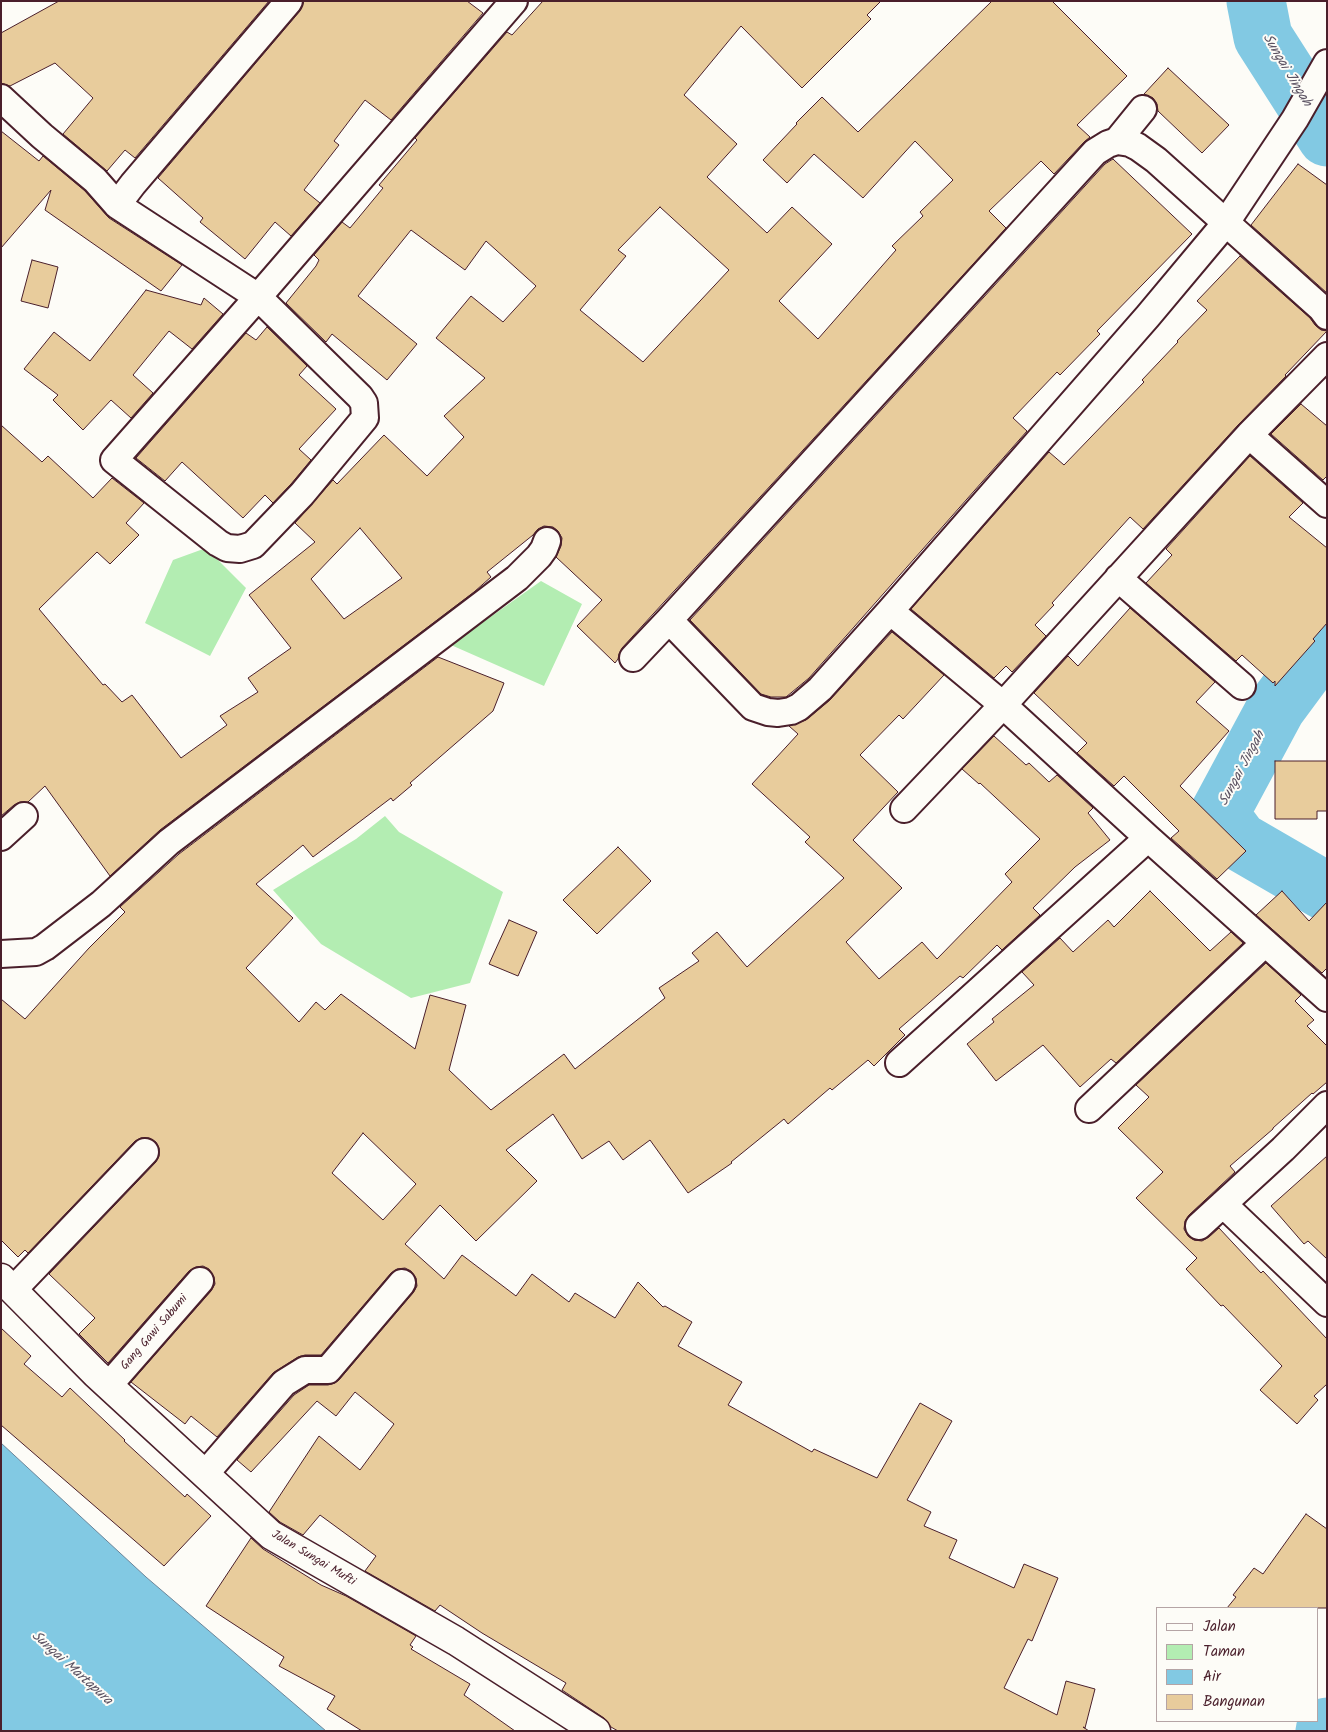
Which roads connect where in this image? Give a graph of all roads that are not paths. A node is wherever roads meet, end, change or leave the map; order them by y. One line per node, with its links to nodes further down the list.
1 (289, 1): 7 (street)
2 (514, 1): 9 (street)
3 (1324, 69): 8 (street)
4 (1, 98): 7 (street)
5 (1143, 109): 6 (street)
6 (1117, 141): 8 (street); 17 (street)
7 (117, 205): 9 (street)
8 (1225, 224): 10 (street); 16 (street)
9 (258, 297): 9 (street)
10 (1327, 316)
11 (1327, 356): 12 (street)
12 (1249, 436): 13 (street); 15 (street)
13 (1327, 504)
14 (547, 541): 26 (street)
15 (1118, 578): 19 (street); 20 (street)
16 (890, 611): 17 (street); 20 (street)
17 (669, 620): 18 (street)
18 (633, 658)
19 (1242, 686)
20 (1004, 704): 21 (street); 24 (street)
21 (904, 809)
22 (24, 816): 23 (street)
23 (1, 837)
24 (1148, 838): 25 (street); 28 (street)
25 (1265, 943): 27 (street); 30 (street)
26 (1, 954)
27 (1327, 998)
28 (899, 1063)
29 (1327, 1105): 32 (street)
30 (1089, 1109)
31 (144, 1152): 36 (street)
32 (1223, 1204): 33 (street); 37 (street)
33 (1199, 1226)
34 (200, 1282): 38 (street, Gang Gawi Sabumi)
35 (402, 1283): 39 (street)
36 (7, 1284): 38 (street, Jalan Sungai Mufti)
37 (1327, 1303)
38 (109, 1385): 39 (street, Jalan Sungai Mufti)
39 (205, 1474): 40 (street, Jalan Sungai Mufti)
40 (596, 1731)

